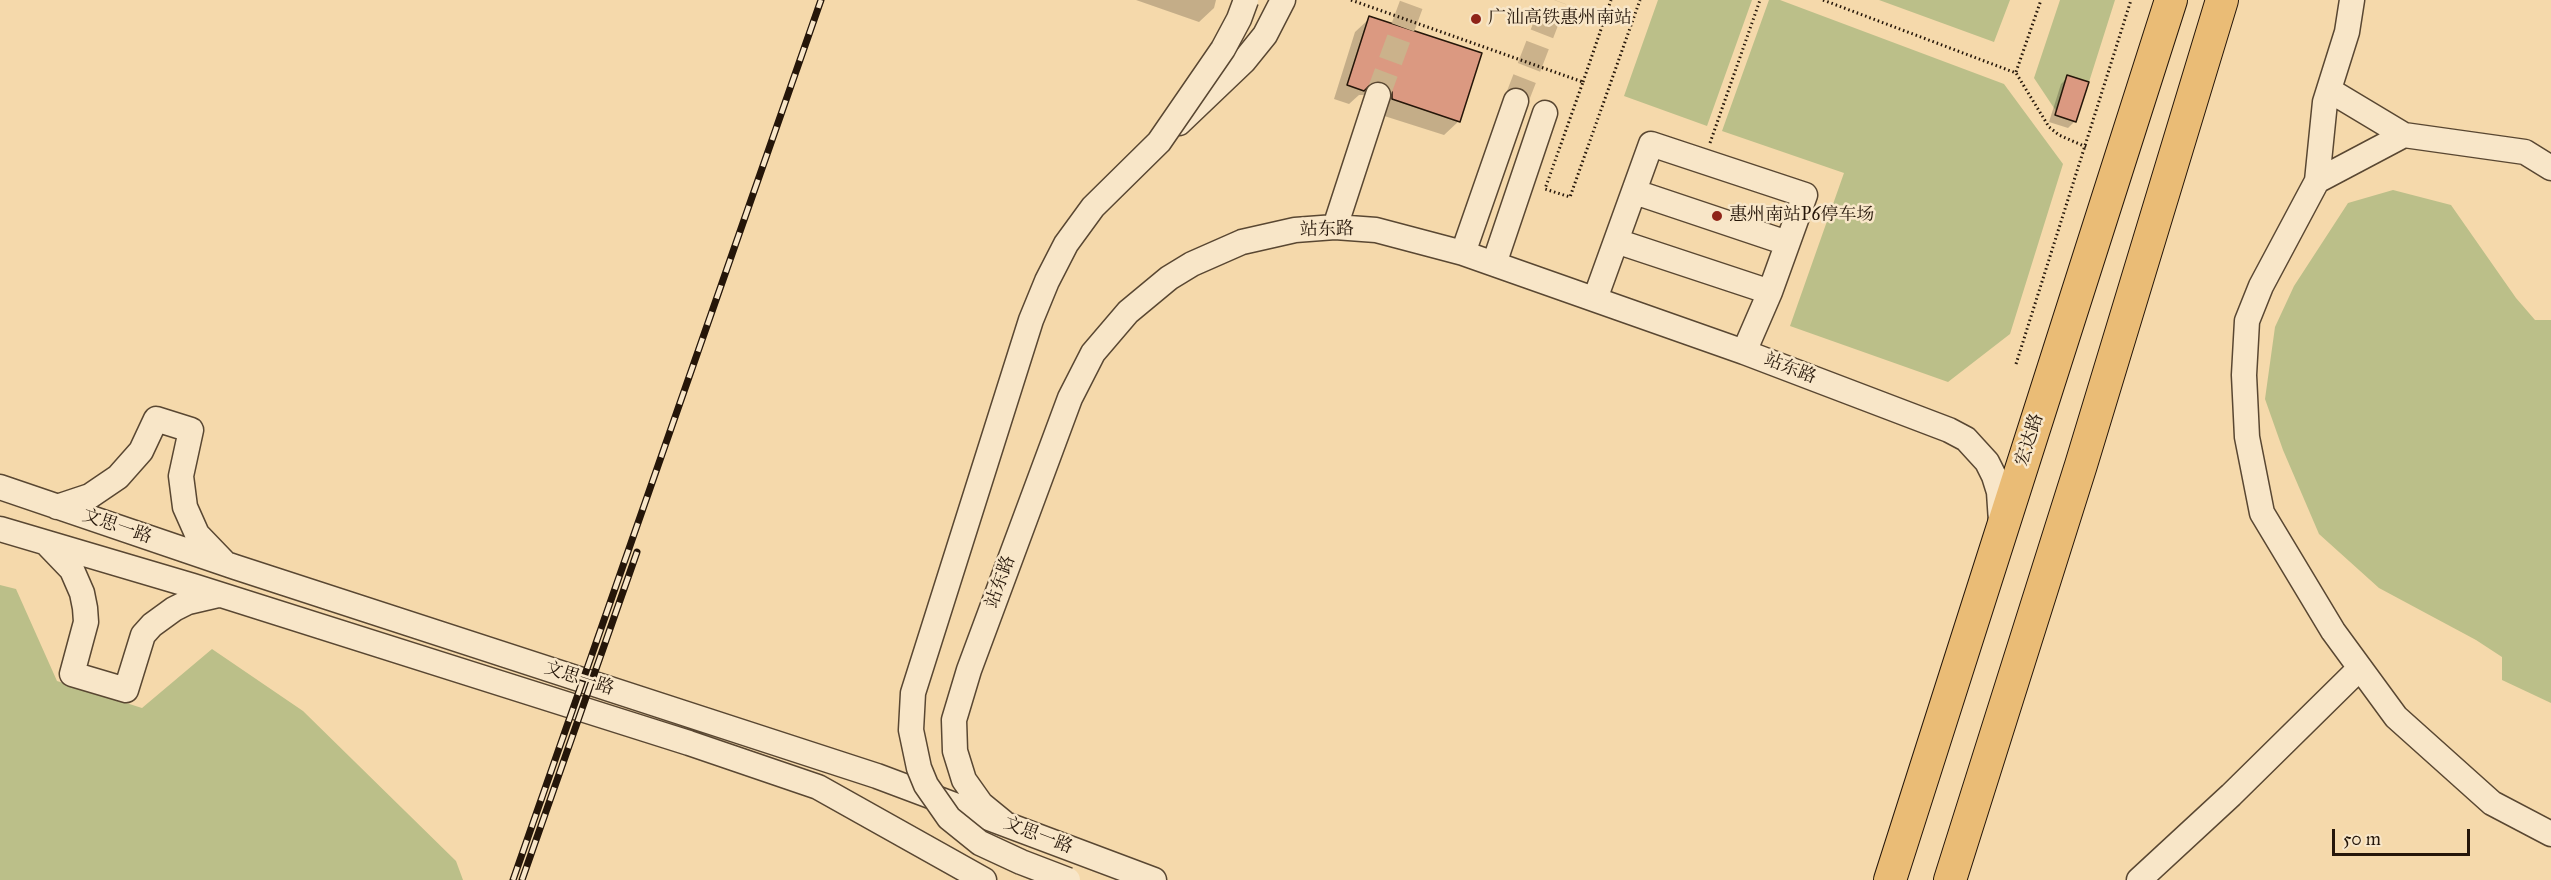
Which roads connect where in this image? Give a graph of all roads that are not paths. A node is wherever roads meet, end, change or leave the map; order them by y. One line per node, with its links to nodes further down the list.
1 (1246, 0): 11 (street, bridge)
2 (1283, 0): 11 (street, bridge)
3 (2171, 0): 26 (main road, 宏达路)
4 (2222, 0): 37 (main road)
5 (2352, 0): 6 (street)
6 (2329, 90): 10 (street); 13 (street)
7 (1378, 95): 15 (street)
8 (1516, 101): 18 (street)
9 (1545, 113): 19 (street)
10 (2404, 135): 12 (street); 13 (street)
11 (1159, 142): 34 (street, bridge)
12 (2551, 168)
13 (2317, 181): 30 (street)
14 (1635, 192): 16 (street); 17 (street); 17 (street)
15 (1335, 228): 18 (street, 站东路); 31 (street, 站东路)
16 (1616, 241): 20 (street); 21 (street)
17 (1788, 243): 20 (street)
18 (1463, 253): 19 (street, 站东路)
19 (1494, 264): 21 (street, 站东路)
20 (1770, 292): 22 (street)
21 (1595, 299): 22 (street, 站东路)
22 (1744, 352): 26 (street, 站东路)
23 (0, 487): 24 (street, 文思一路)
24 (57, 507): 28 (street, 文思一路); 28 (street)
25 (0, 529): 27 (street, 文思一路)
26 (1999, 539): 36 (main road, 宏达路)
27 (46, 544): 29 (street, 文思一路); 29 (street)
28 (227, 564): 31 (street, 文思一路)
29 (218, 595): 33 (street, 文思一路)
30 (2360, 668): 32 (street); 38 (street)
31 (1003, 822): 35 (street, 文思一路)
32 (2551, 834)
33 (984, 880)
34 (1068, 880)
35 (1154, 880)
36 (1890, 880)
37 (1950, 880)
38 (2139, 880)

